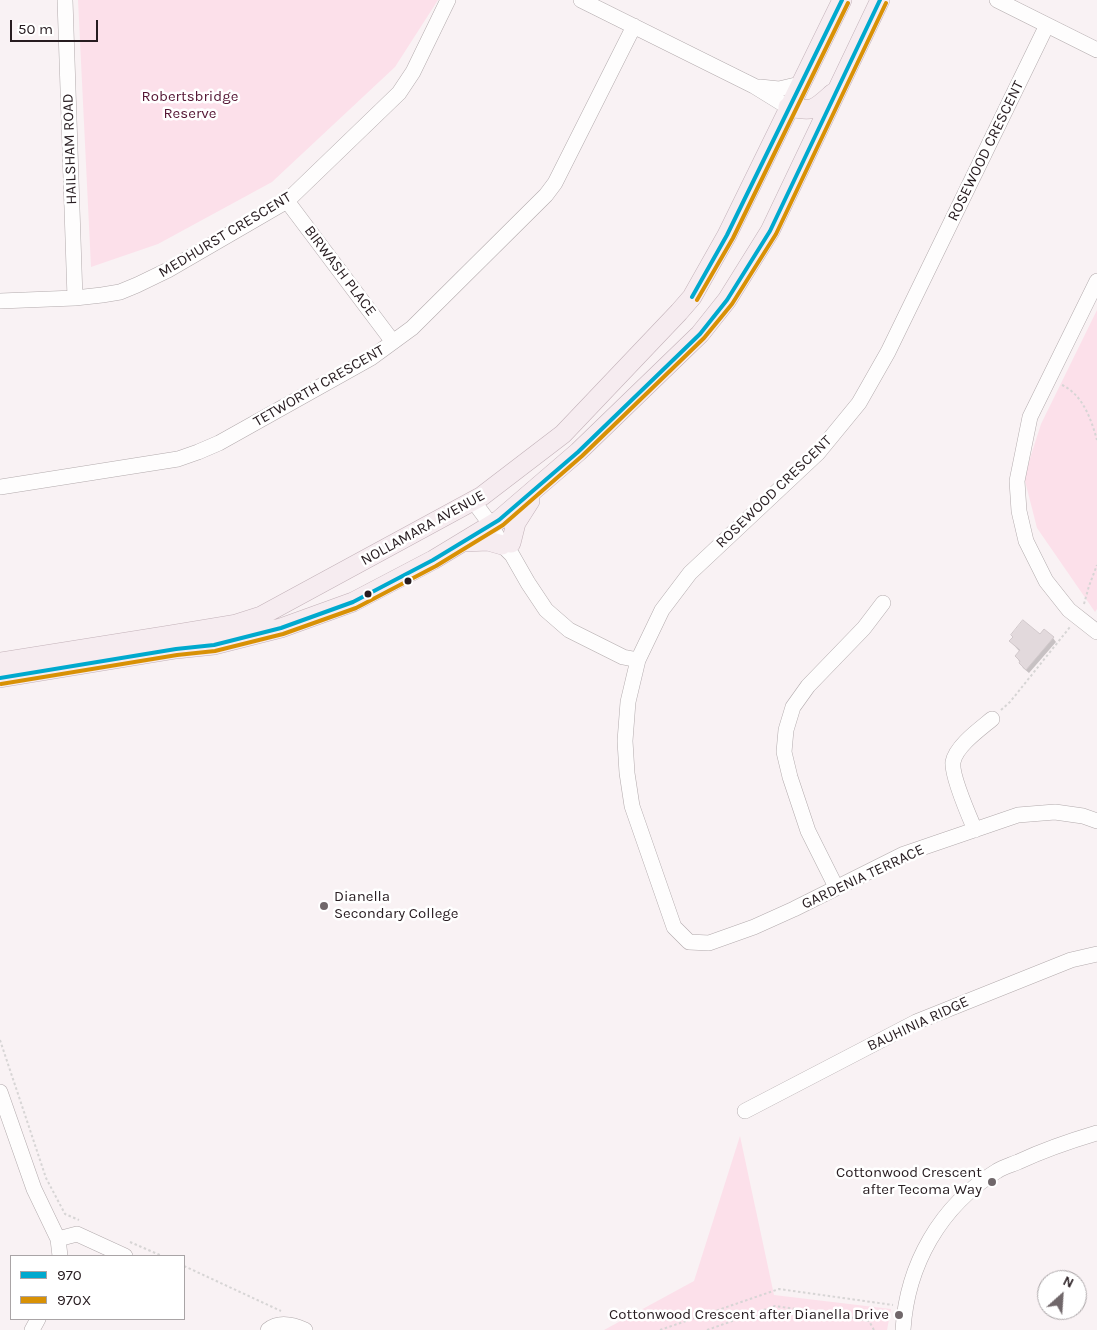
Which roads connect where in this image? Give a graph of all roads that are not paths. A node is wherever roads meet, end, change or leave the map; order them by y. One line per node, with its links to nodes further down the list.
1 (65, 0): 16 (street, HAILSHAM ROAD)
2 (448, 0): 14 (street, MEDHURST CRESCENT)
3 (581, 0): 8 (street)
4 (842, 0): 10 (main road, NOLLAMARA AVENUE)
5 (880, 0): 12 (main road, NOLLAMARA AVENUE)
6 (997, 0): 7 (street)
7 (1047, 25): 9 (street); 29 (street, ROSEWOOD CRESCENT)
8 (634, 26): 11 (street); 18 (street, TETWORTH CRESCENT)
9 (1097, 50)
10 (800, 84): 11 (street); 13 (main road, NOLLAMARA AVENUE)
11 (754, 86): 13 (street)
12 (838, 88): 13 (main road); 19 (main road, NOLLAMARA AVENUE)
13 (788, 107): 21 (main road, NOLLAMARA AVENUE)
14 (288, 201): 16 (street, MEDHURST CRESCENT); 18 (street, BIRWASH PLACE)
15 (1097, 281): 28 (street)
16 (75, 298): 17 (street, MEDHURST CRESCENT)
17 (0, 301)
18 (393, 342): 20 (street, TETWORTH CRESCENT)
19 (542, 484): 22 (main road, NOLLAMARA AVENUE); 24 (main road)
20 (0, 487)
21 (478, 499): 22 (street); 25 (main road, NOLLAMARA AVENUE)
22 (495, 522): 23 (main road, NOLLAMARA AVENUE); 24 (street)
23 (462, 542): 24 (main road); 26 (main road, NOLLAMARA AVENUE)
24 (508, 548): 29 (street)
25 (302, 595): 26 (main road); 30 (main road, NOLLAMARA AVENUE)
26 (365, 596): 31 (main road, NOLLAMARA AVENUE)
27 (883, 603): 35 (street)
28 (1097, 632)
29 (638, 660): 36 (street, ROSEWOOD CRESCENT)
30 (0, 662)
31 (0, 678)
32 (992, 718): 34 (street)
33 (1097, 821): 34 (street, GARDENIA TERRACE)
34 (975, 830): 35 (street, GARDENIA TERRACE)
35 (836, 887): 36 (street, GARDENIA TERRACE)
36 (689, 942)
37 (1097, 954): 39 (street, BAUHINIA RIDGE)
38 (0, 1092): 41 (street)
39 (745, 1111)
40 (1097, 1133): 46 (street)
41 (58, 1239): 42 (street); 43 (street)
42 (126, 1249)
43 (60, 1255)
44 (268, 1330): 45 (street)
45 (305, 1330)
46 (903, 1330)

